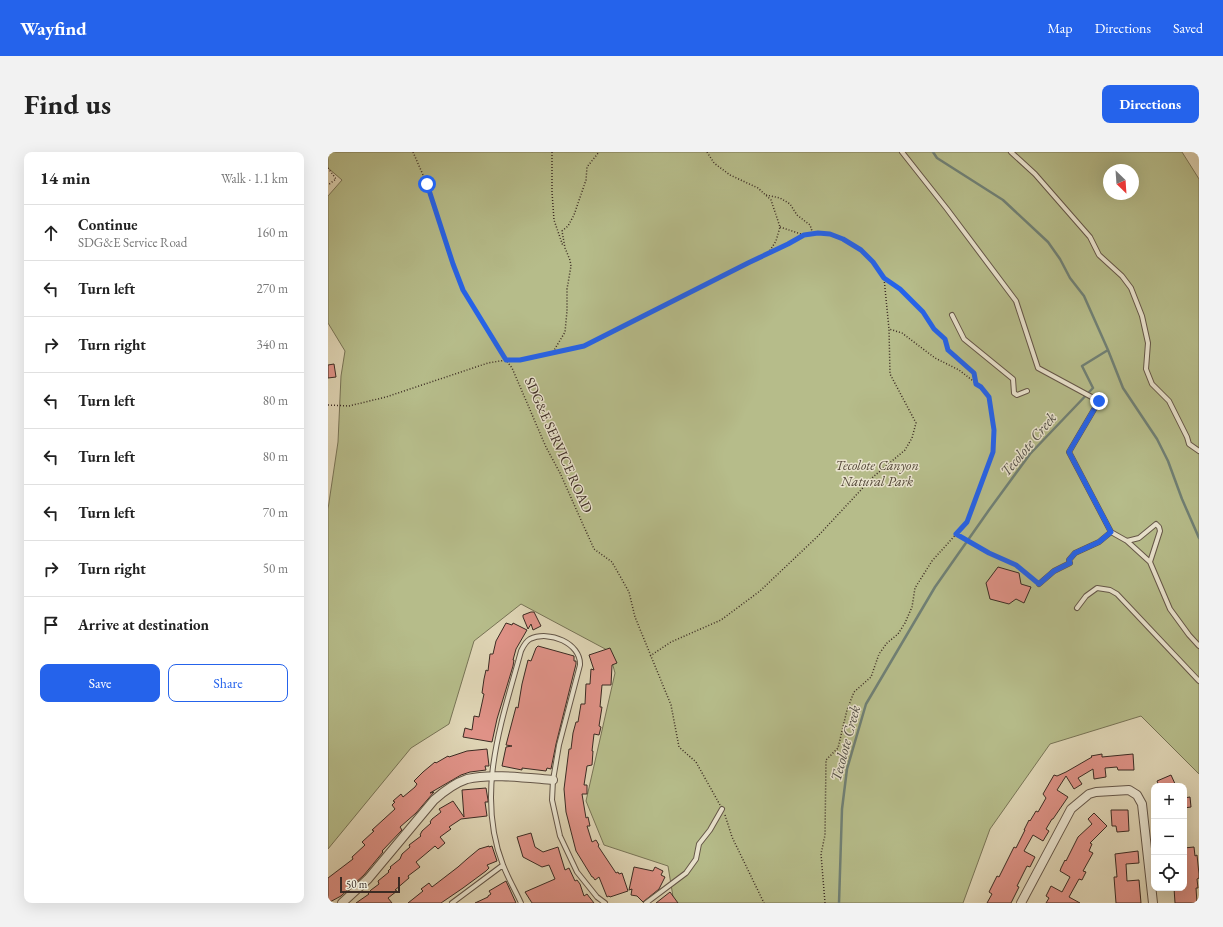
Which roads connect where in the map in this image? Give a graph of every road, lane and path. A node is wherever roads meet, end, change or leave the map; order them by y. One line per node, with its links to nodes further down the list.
1 (414, 152): 19 (path, SDG&E SERVICE ROAD)
2 (552, 152): 13 (path)
3 (599, 152): 13 (path)
4 (706, 152): 9 (path)
5 (902, 152): 24 (lane)
6 (1011, 152): 23 (lane)
7 (328, 168): 8 (path)
8 (328, 185)
9 (766, 195): 10 (path); 11 (path)
10 (780, 227): 12 (path); 14 (path)
11 (813, 234): 12 (path); 15 (path)
12 (804, 235): 14 (path)
13 (565, 248): 18 (path)
14 (768, 253): 18 (path)
15 (884, 278): 17 (path); 20 (path)
16 (952, 315): 21 (lane)
17 (890, 329): 20 (path); 31 (path)
18 (552, 352): 19 (path)
19 (506, 360): 22 (path); 31 (path, SDG&E SERVICE ROAD)
20 (976, 384): 25 (path)
21 (1027, 391)
22 (328, 405)
23 (1199, 452)
24 (1111, 532): 26 (lane); 28 (lane)
25 (956, 534): 28 (path); 43 (path)
26 (1127, 541): 27 (lane); 27 (lane)
27 (1150, 562): 30 (lane)
28 (1039, 584)
29 (1077, 608): 32 (lane)
30 (1199, 646)
31 (650, 656): 35 (path, SDG&E SERVICE ROAD)
32 (1199, 681)
33 (491, 777): 34 (street); 34 (lane); 36 (lane); 37 (street)
34 (553, 780): 40 (lane)
35 (722, 809): 41 (lane); 42 (path, SDG&E SERVICE ROAD)
36 (503, 865): 38 (lane); 39 (lane)
37 (342, 903)
38 (452, 903)
39 (522, 903)
40 (605, 903)
41 (646, 903)
42 (764, 903)
43 (825, 903)
44 (1022, 903): 45 (street)
45 (1153, 903)

